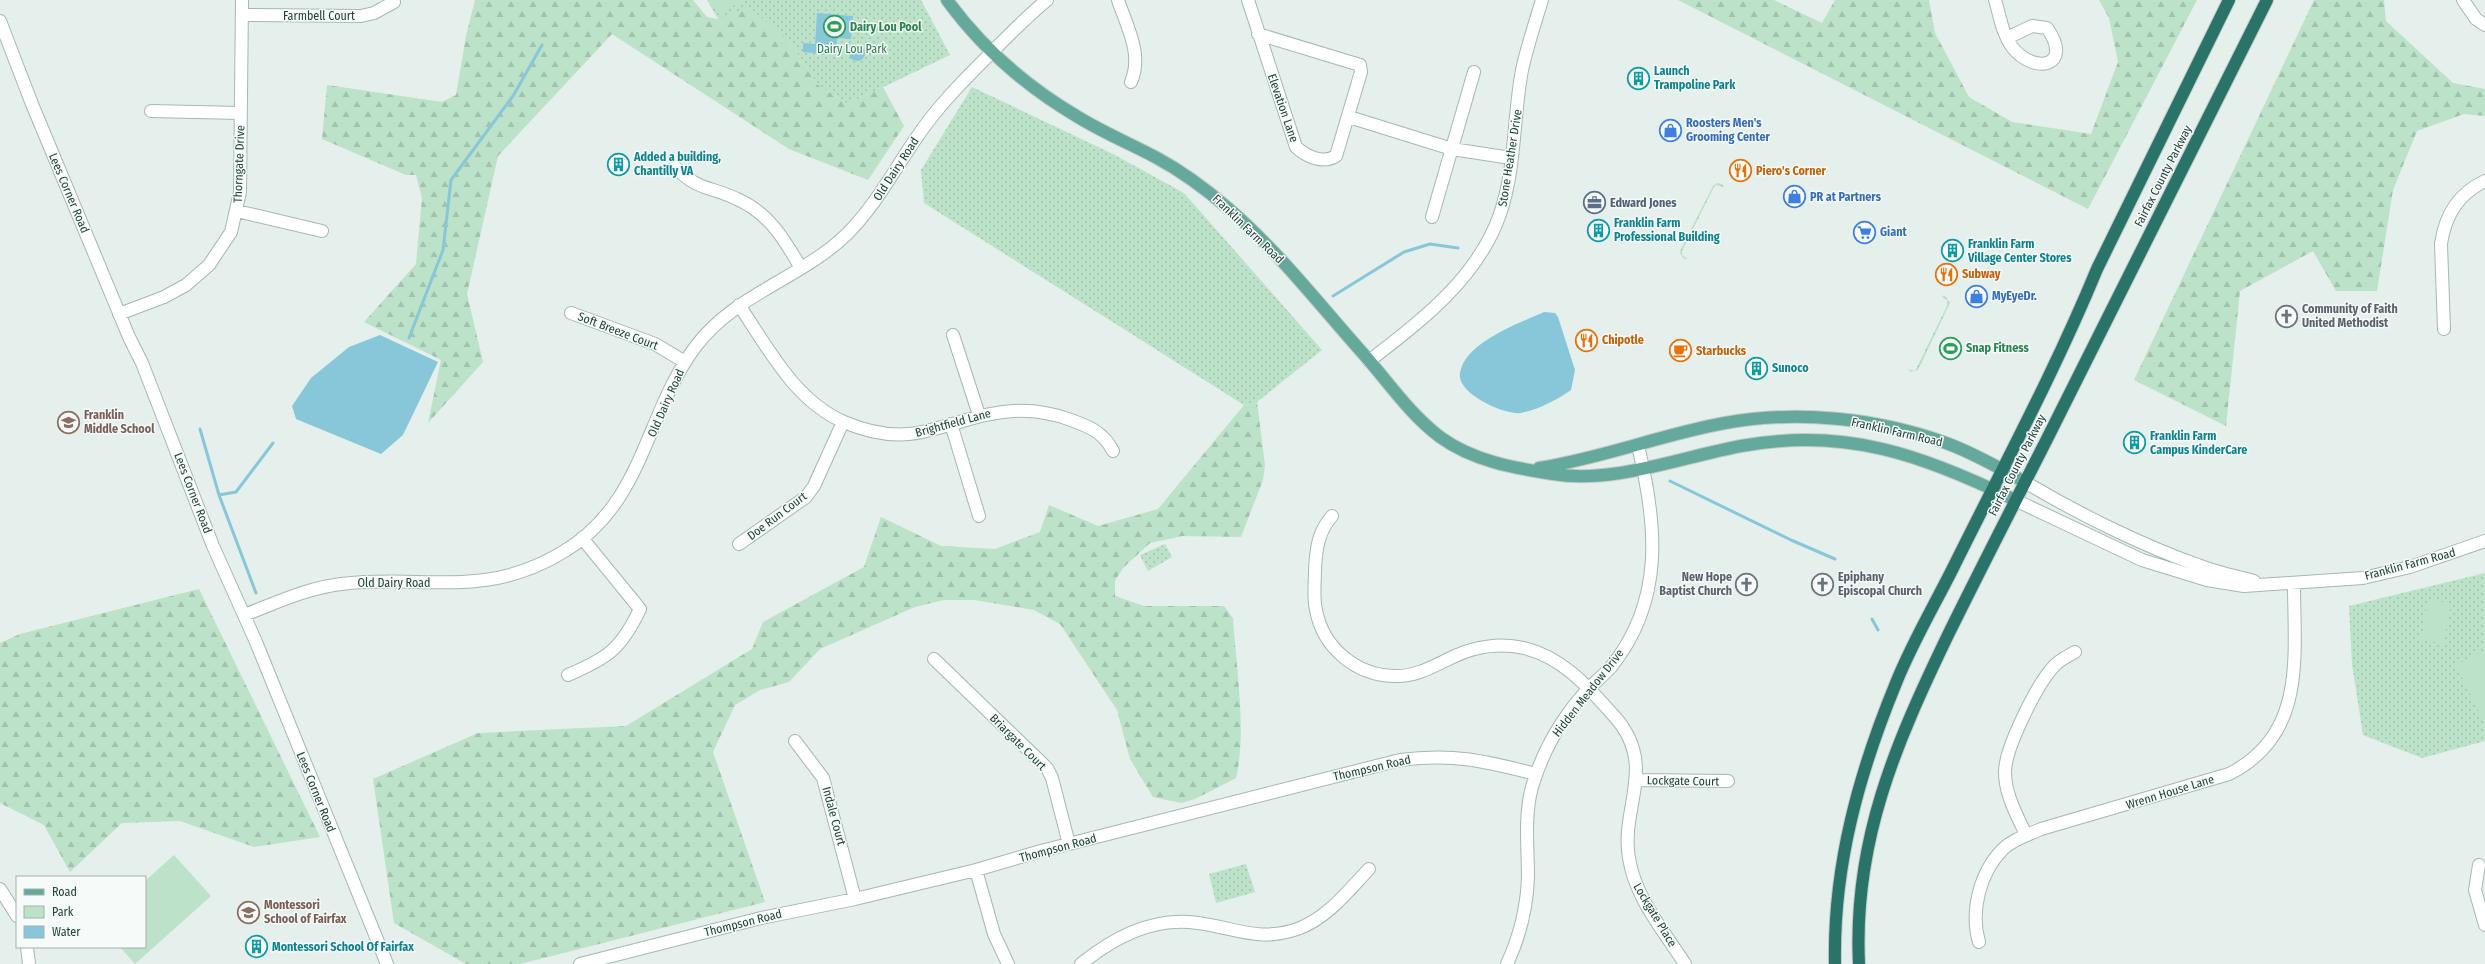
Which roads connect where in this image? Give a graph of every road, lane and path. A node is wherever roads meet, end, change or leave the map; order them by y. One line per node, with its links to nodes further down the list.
1 (242, 0): 12 (street, Thorngate Drive)
2 (947, 0): 17 (main road, Franklin Farm Road)
3 (1047, 0): 17 (street, Old Dairy Road)
4 (1118, 0): 19 (street)
5 (1248, 0): 15 (street, Elevation Lane)
6 (1542, 0): 24 (street, Stone Heather Drive)
7 (1996, 0): 16 (street)
8 (2229, 0): 45 (highway, Fairfax County Parkway)
9 (2267, 0): 46 (highway, Fairfax County Parkway)
10 (2463, 0): 14 (street)
11 (394, 2): 12 (street, Farmbell Court)
12 (242, 15): 21 (street, Thorngate Drive)
13 (0, 21): 33 (street, Lees Corner Road)
14 (2485, 25)
15 (1258, 34): 22 (street, Elevation Lane); 22 (street, Elevation Lane)
16 (2007, 38)
17 (992, 52): 30 (street, Old Dairy Road); 36 (main road, Franklin Farm Road)
18 (1474, 72): 23 (street)
19 (1131, 82)
20 (151, 111): 21 (street)
21 (240, 113): 27 (street, Thorngate Drive)
22 (1349, 117): 23 (street)
23 (1452, 148): 24 (street); 28 (street)
24 (1511, 158): 36 (street, Stone Heather Drive)
25 (675, 167): 30 (street)
26 (2485, 181): 34 (street)
27 (237, 211): 29 (street); 33 (street, Thorngate Drive)
28 (1432, 217)
29 (322, 230)
30 (801, 268): 31 (street, Old Dairy Road)
31 (739, 305): 37 (street, Old Dairy Road); 39 (street, Brightfield Lane)
32 (571, 313): 37 (street, Soft Breeze Court)
33 (119, 314): 56 (street, Lees Corner Road)
34 (2444, 329)
35 (954, 335): 38 (street)
36 (1369, 360): 44 (main road, Franklin Farm Road)
37 (685, 362): 51 (street, Old Dairy Road)
38 (979, 415): 40 (street, Brightfield Lane); 42 (street, Brightfield Lane)
39 (844, 422): 40 (street, Brightfield Lane); 53 (street, Doe Run Court)
40 (951, 424): 49 (street)
41 (1638, 446): 43 (street, Hidden Meadow Drive); 44 (main road, Franklin Farm Road); 45 (main road, Franklin Farm Road)
42 (1113, 451)
43 (1643, 467): 44 (main road, Franklin Farm Road); 47 (main road, Franklin Farm Road); 60 (street, Hidden Meadow Drive)
44 (1532, 469)
45 (2002, 469): 46 (main road, Franklin Farm Road); 47 (highway, Fairfax County Parkway)
46 (2025, 482): 48 (highway, Fairfax County Parkway); 54 (street, Franklin Farm Road)
47 (1992, 489): 48 (main road, Franklin Farm Road); 83 (highway, Fairfax County Parkway)
48 (2015, 500): 54 (street, Franklin Farm Road); 84 (highway, Fairfax County Parkway)
49 (979, 516)
50 (1332, 516): 60 (street, Lockgate Place)
51 (582, 538): 56 (street, Old Dairy Road); 59 (street)
52 (2485, 541): 55 (street, Franklin Farm Road)
53 (739, 544)
54 (2262, 583): 55 (street, Franklin Farm Road)
55 (2294, 583): 65 (street, Wrenn House Lane)
56 (244, 615): 77 (street, Lees Corner Road)
57 (2075, 652): 65 (street)
58 (934, 659): 66 (street, Briargate Court)
59 (568, 675)
60 (1588, 689): 62 (street, Hidden Meadow Drive); 63 (street, Lockgate Place)
61 (795, 741): 71 (street, Indale Court)
62 (1536, 774): 66 (street, Thompson Road); 81 (street, Hidden Meadow Drive)
63 (1637, 780): 64 (street, Lockgate Court); 82 (street, Lockgate Place)
64 (1728, 781)
65 (2026, 835): 74 (street, Wrenn House Lane)
66 (1069, 844): 69 (street, Thompson Road)
67 (2479, 865): 73 (street)
68 (1369, 869): 80 (street)
69 (976, 870): 71 (street, Thompson Road); 79 (street)
70 (0, 888): 72 (street)
71 (855, 899): 78 (street, Thompson Road)
72 (16, 914)
73 (2485, 925)
74 (1979, 942)
75 (26, 948): 76 (street)
76 (29, 964)
77 (387, 964)
78 (580, 964)
79 (1008, 964)
80 (1081, 964)
81 (1507, 964)
82 (1686, 964)
83 (1835, 964)
84 (1859, 964)

